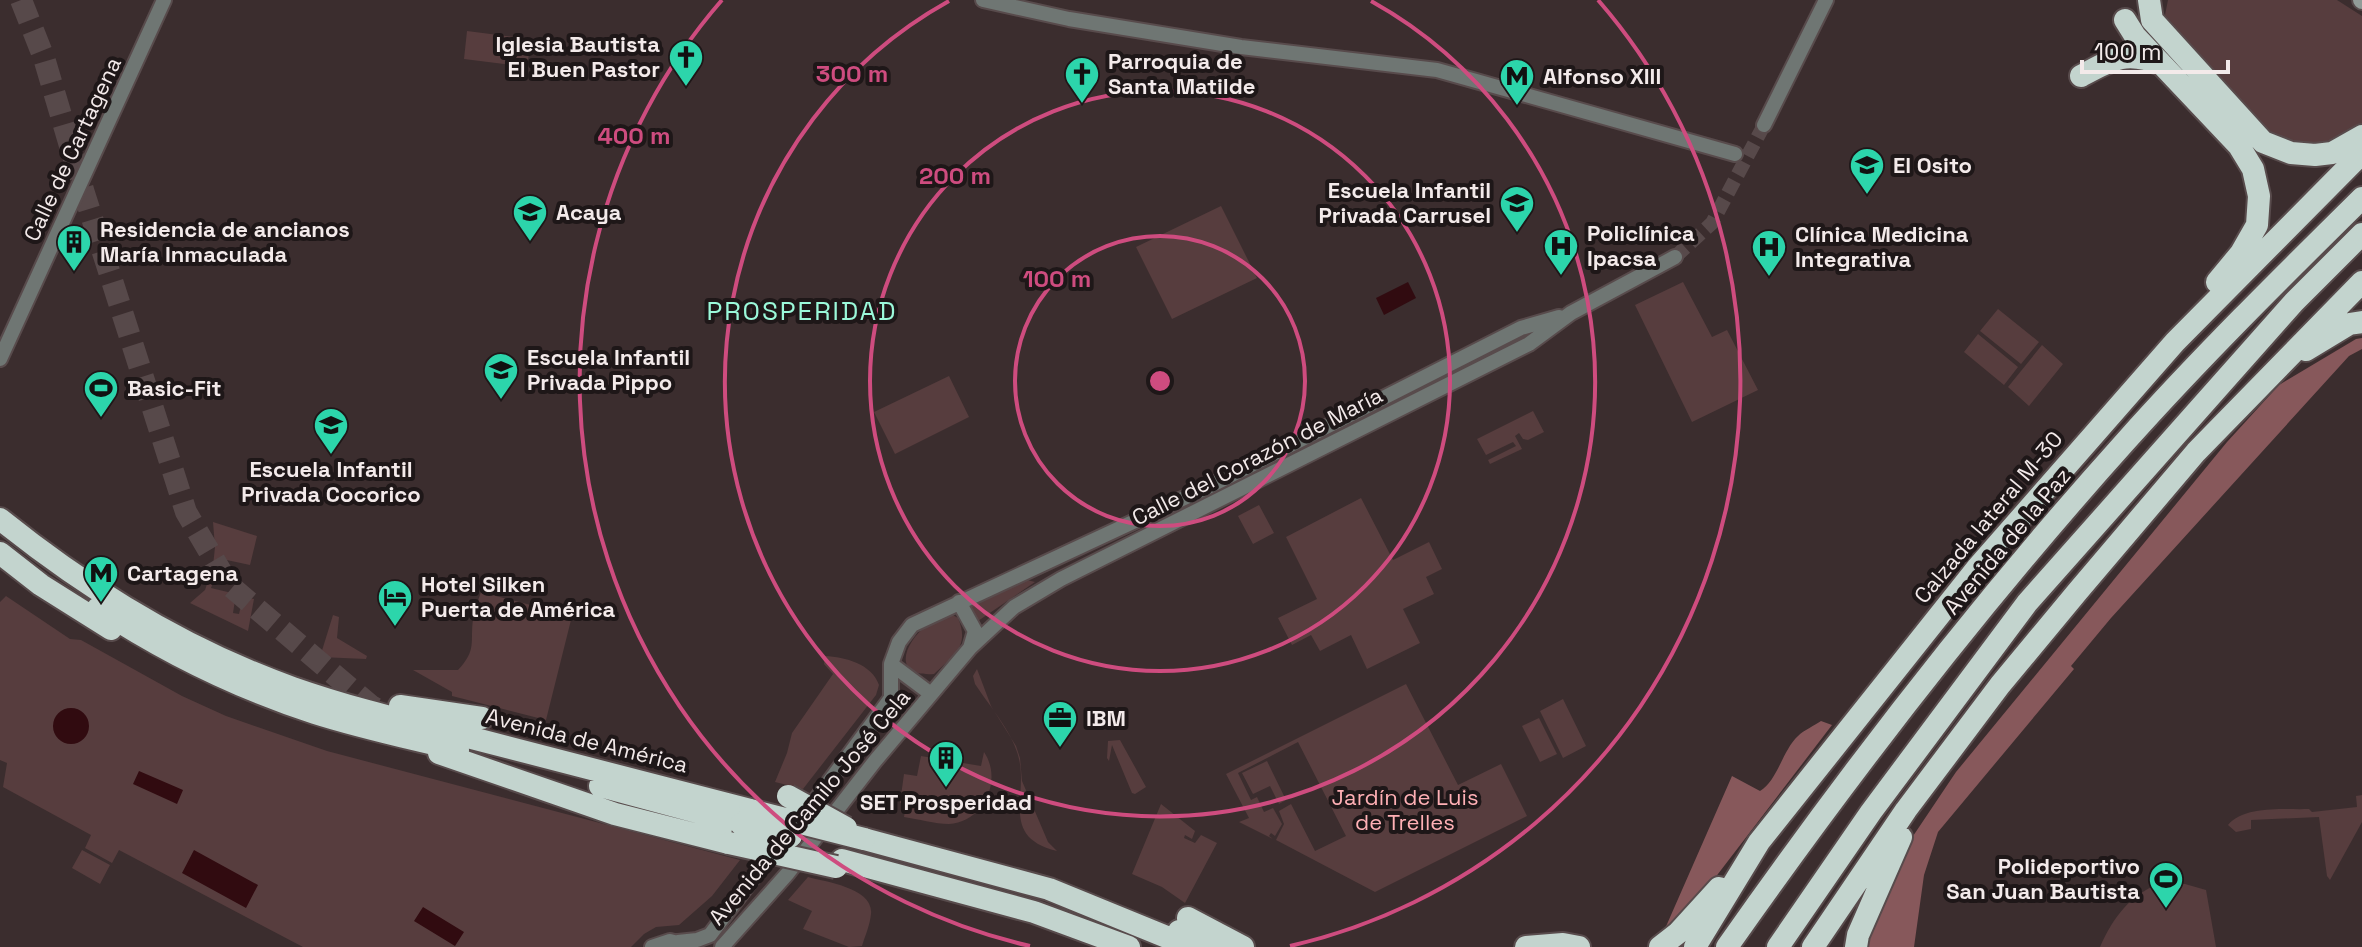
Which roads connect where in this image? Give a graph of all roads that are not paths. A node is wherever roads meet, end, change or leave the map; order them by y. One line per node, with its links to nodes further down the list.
1 (164, 0): 20 (street, Calle de Cartagena)
2 (983, 0): 11 (street)
3 (1826, 0): 8 (street)
4 (2149, 0): 9 (highway)
5 (2125, 20): 6 (highway)
6 (2165, 66): 7 (highway); 19 (highway)
7 (2081, 76)
8 (1764, 125)
9 (2362, 136)
10 (2362, 153): 19 (highway, Calzada lateral M-30)
11 (1735, 154)
12 (2362, 198): 40 (highway, Avenida de la Paz)
13 (2362, 234): 25 (highway)
14 (2362, 255): 25 (highway)
15 (1675, 257): 17 (street, Calle del Corazón de María)
16 (2362, 282): 24 (highway)
17 (1571, 313): 21 (street, Calle del Corazón de María); 22 (street, Calle del Corazón de María)
18 (2362, 322): 24 (highway)
19 (2175, 342): 44 (highway, Calzada lateral M-30)
20 (0, 359)
21 (1445, 366): 22 (street); 23 (street, Calle del Corazón de María)
22 (1409, 404): 26 (street, Calle del Corazón de María)
23 (1366, 407): 26 (street); 27 (street, Calle del Corazón de María)
24 (2237, 408): 39 (highway)
25 (2184, 426): 64 (highway)
26 (1317, 450): 28 (street, Calle del Corazón de María)
27 (1208, 487): 28 (street); 32 (street, Calle del Corazón de María)
28 (1187, 516): 33 (street, Calle del Corazón de María)
29 (0, 519): 36 (highway, Avenida de América)
30 (0, 537): 34 (highway)
31 (0, 553): 34 (highway)
32 (959, 602): 33 (street); 35 (street, Calle del Corazón de María)
33 (970, 648): 37 (street, Calle del Corazón de María)
34 (195, 664): 43 (highway)
35 (891, 664): 37 (street); 49 (street, Avenida de Camilo José Cela)
36 (292, 688): 38 (highway); 43 (highway, Avenida de América)
37 (931, 694): 51 (street, Avenida de Camilo José Cela)
38 (482, 718)
39 (1945, 761): 65 (highway); 66 (highway)
40 (1838, 793): 62 (highway); 63 (highway, Avenida de la Paz)
41 (595, 796): 43 (highway)
42 (788, 796): 45 (highway, bridge)
43 (739, 828): 45 (highway, bridge); 45 (highway, Avenida de América, bridge)
44 (1759, 842): 46 (highway); 61 (highway, Calzada lateral M-30)
45 (848, 854): 47 (highway, Avenida de América); 52 (highway); 53 (highway, Avenida de América)
46 (1728, 878): 59 (highway); 60 (highway)
47 (1049, 889): 54 (highway, Avenida de América); 55 (highway)
48 (1188, 918): 56 (highway)
49 (684, 944): 50 (street, Avenida de Camilo José Cela)
50 (652, 947)
51 (722, 947)
52 (1129, 947)
53 (1162, 947)
54 (1191, 947)
55 (1214, 947)
56 (1243, 947)
57 (1526, 947): 58 (highway)
58 (1579, 947)
59 (1660, 947)
60 (1672, 947)
61 (1695, 947)
62 (1702, 947)
63 (1727, 947)
64 (1778, 947)
65 (1813, 947)
66 (1856, 947)

